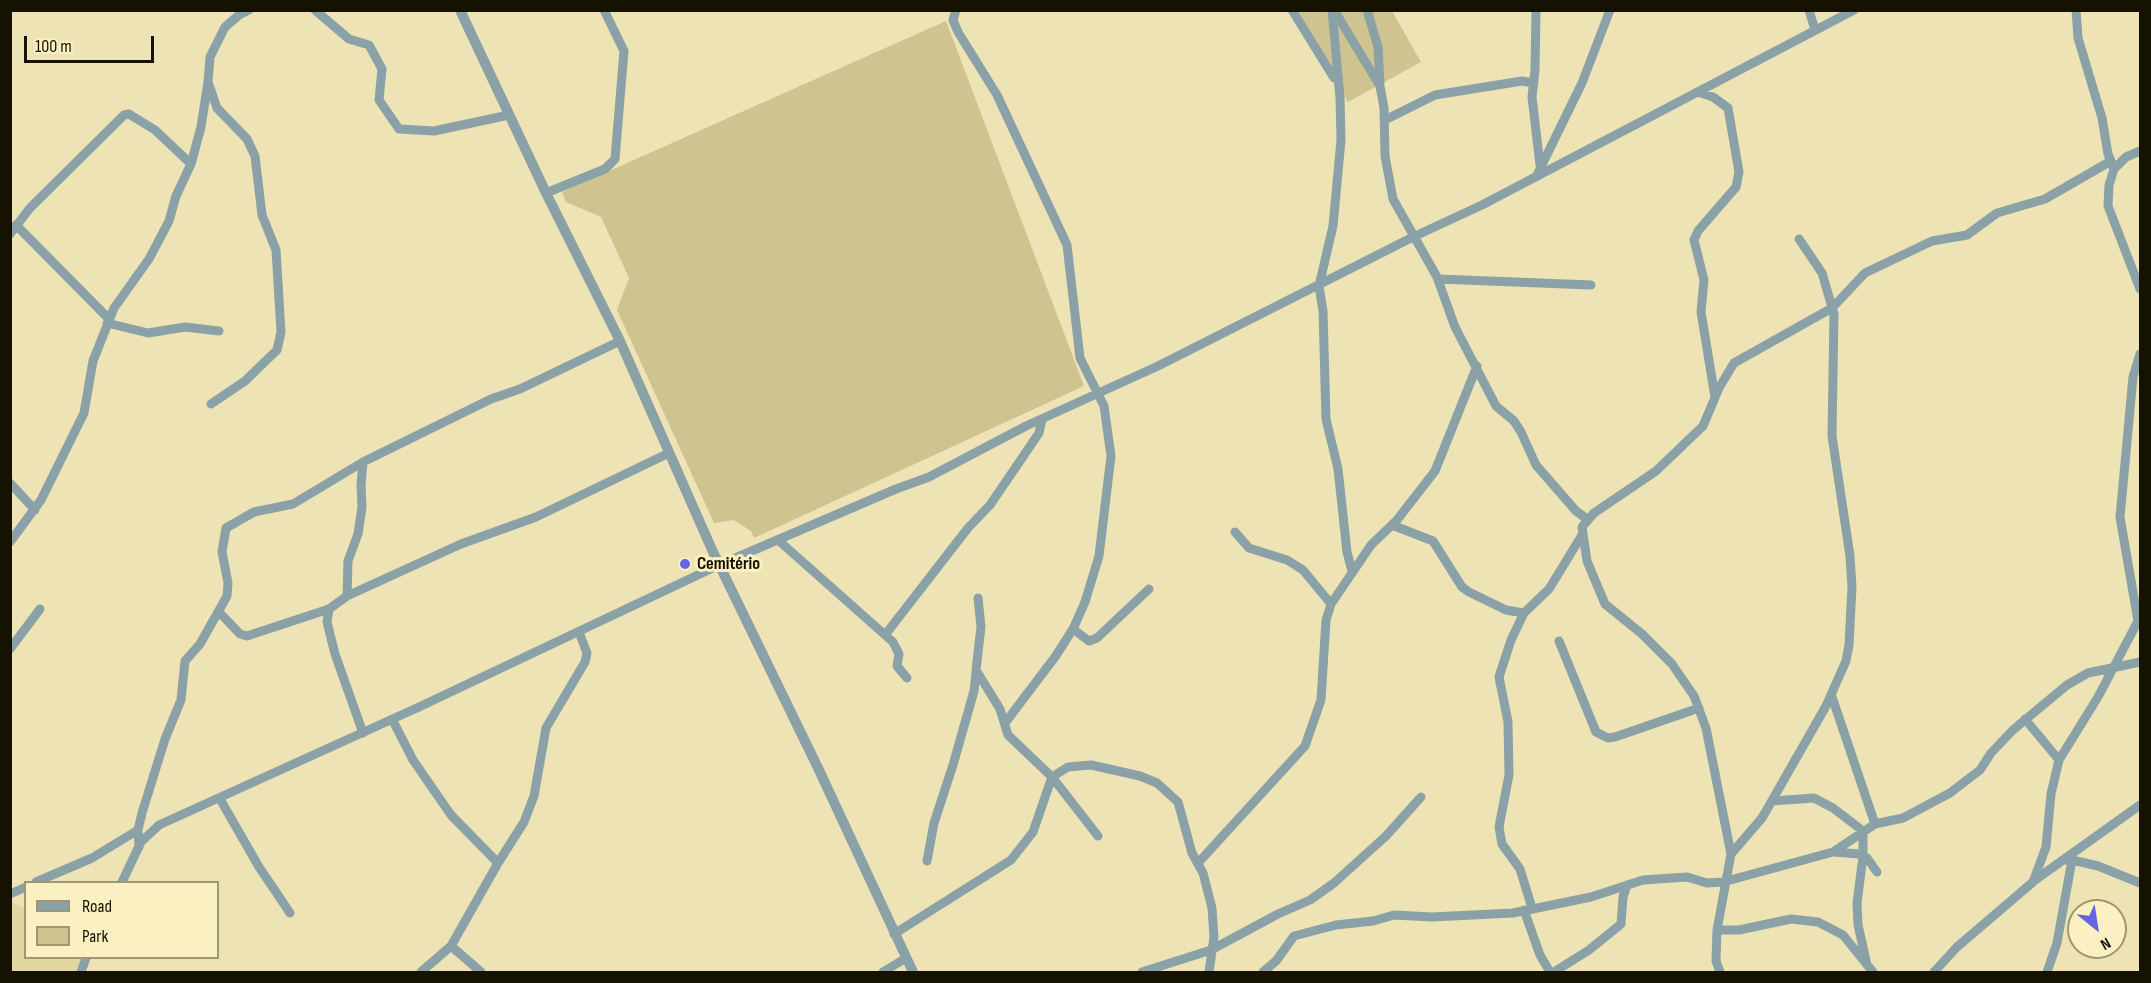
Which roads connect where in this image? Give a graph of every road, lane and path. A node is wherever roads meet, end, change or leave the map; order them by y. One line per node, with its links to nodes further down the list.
1 (315, 10): 23 (street)
2 (460, 10): 23 (street)
3 (604, 10): 31 (street)
4 (956, 10): 46 (street)
5 (1292, 10): 16 (street)
6 (1333, 10): 16 (street); 19 (street)
7 (1367, 10): 19 (street)
8 (1536, 10): 17 (street)
9 (1610, 10): 28 (street)
10 (1809, 10): 14 (street)
11 (1854, 10): 14 (street)
12 (2076, 10): 29 (street)
13 (246, 11): 15 (street)
14 (1815, 30): 18 (street)
15 (208, 82): 22 (street); 24 (street)
16 (1337, 83): 38 (street)
17 (1534, 83): 25 (street); 28 (street)
18 (1713, 85): 20 (street); 21 (street)
19 (1380, 86): 25 (street)
20 (1698, 92): 21 (street); 30 (street)
21 (1713, 97): 47 (street)
22 (221, 113): 24 (street); 48 (street)
23 (509, 115): 31 (street)
24 (203, 118): 27 (street)
25 (1385, 120): 34 (street)
26 (2140, 151): 29 (street)
27 (191, 164): 32 (street); 41 (street)
28 (1540, 165): 30 (street)
29 (2112, 165): 39 (street); 40 (street)
30 (1536, 177): 34 (street)
31 (546, 193): 43 (street)
32 (16, 225): 33 (street); 41 (street)
33 (10, 234)
34 (1413, 237): 36 (street); 38 (street)
35 (1799, 239): 40 (street)
36 (1438, 279): 37 (street); 45 (street)
37 (1591, 285)
38 (1319, 286): 46 (street); 61 (street)
39 (2140, 290)
40 (1832, 308): 47 (street); 80 (street)
41 (108, 321): 42 (street); 53 (street)
42 (219, 331)
43 (620, 341): 50 (street); 51 (street)
44 (2140, 354): 70 (street)
45 (1477, 366): 54 (street); 55 (street)
46 (1099, 394): 49 (street); 71 (street)
47 (1715, 398): 54 (street)
48 (211, 404)
49 (1042, 419): 58 (street); 73 (street)
50 (669, 453): 60 (street); 63 (street)
51 (363, 462): 63 (street); 68 (street)
52 (10, 483): 53 (street)
53 (35, 510): 59 (street)
54 (1587, 519): 57 (street)
55 (1392, 525): 61 (street); 69 (street)
56 (1235, 531): 65 (street)
57 (1582, 535): 69 (street); 81 (street)
58 (778, 540): 60 (street); 73 (street)
59 (10, 542)
60 (719, 565): 72 (street); 116 (street)
61 (1352, 571): 65 (street)
62 (1149, 589): 71 (street)
63 (347, 596): 67 (street)
64 (978, 598): 78 (street)
65 (1331, 604): 103 (street)
66 (40, 609): 75 (street)
67 (329, 609): 68 (street); 85 (street)
68 (219, 612): 93 (street)
69 (1524, 613): 113 (street)
70 (2139, 620): 77 (street)
71 (1073, 629): 84 (street)
72 (579, 632): 82 (street); 102 (street)
73 (885, 634): 79 (street)
74 (1559, 641): 81 (street)
75 (10, 649)
76 (2140, 662): 77 (street)
77 (2114, 667): 83 (street); 86 (street)
78 (976, 670): 84 (street); 101 (street)
79 (906, 678)
80 (1831, 694): 90 (street); 92 (street)
81 (1699, 708): 98 (street)
82 (392, 719): 85 (street); 102 (street)
83 (2025, 719): 86 (street); 92 (street)
84 (1005, 723): 87 (street)
85 (363, 733): 89 (street)
86 (2059, 760): 108 (street)
87 (1052, 777): 95 (street); 103 (street); 116 (street)
88 (1421, 797): 118 (street)
89 (220, 799): 96 (street); 114 (street)
90 (1772, 801): 94 (street); 98 (street)
91 (2140, 806): 100 (street)
92 (1875, 824): 94 (street)
93 (138, 830): 96 (street); 106 (street)
94 (1863, 831): 97 (street); 99 (street)
95 (1098, 836)
96 (139, 847): 107 (street)
97 (1833, 852): 99 (street); 105 (street)
98 (1731, 854): 105 (street)
99 (1863, 856): 104 (street); 120 (street)
100 (2067, 860): 108 (street); 109 (street); 132 (street)
101 (927, 861)
102 (498, 863): 117 (street)
103 (1198, 863): 118 (street)
104 (1877, 872)
105 (1728, 879): 110 (street); 115 (street)
106 (38, 881)
107 (122, 881)
108 (2033, 882): 131 (street)
109 (2140, 883)
110 (1627, 885): 113 (street); 129 (street)
111 (24, 888): 112 (street)
112 (10, 894)
113 (1528, 909): 127 (street); 128 (street)
114 (290, 913)
115 (1717, 930): 120 (street); 130 (street)
116 (894, 934): 119 (street)
117 (451, 946): 121 (street); 122 (street)
118 (1211, 950): 125 (street); 126 (street)
119 (906, 958): 123 (street); 124 (street)
120 (1870, 969)
121 (421, 972)
122 (480, 972)
123 (883, 972)
124 (913, 972)
125 (1142, 972)
126 (1209, 972)
127 (1263, 972)
128 (1550, 972)
129 (1554, 972)
130 (1719, 972)
131 (1934, 972)
132 (2047, 972)

